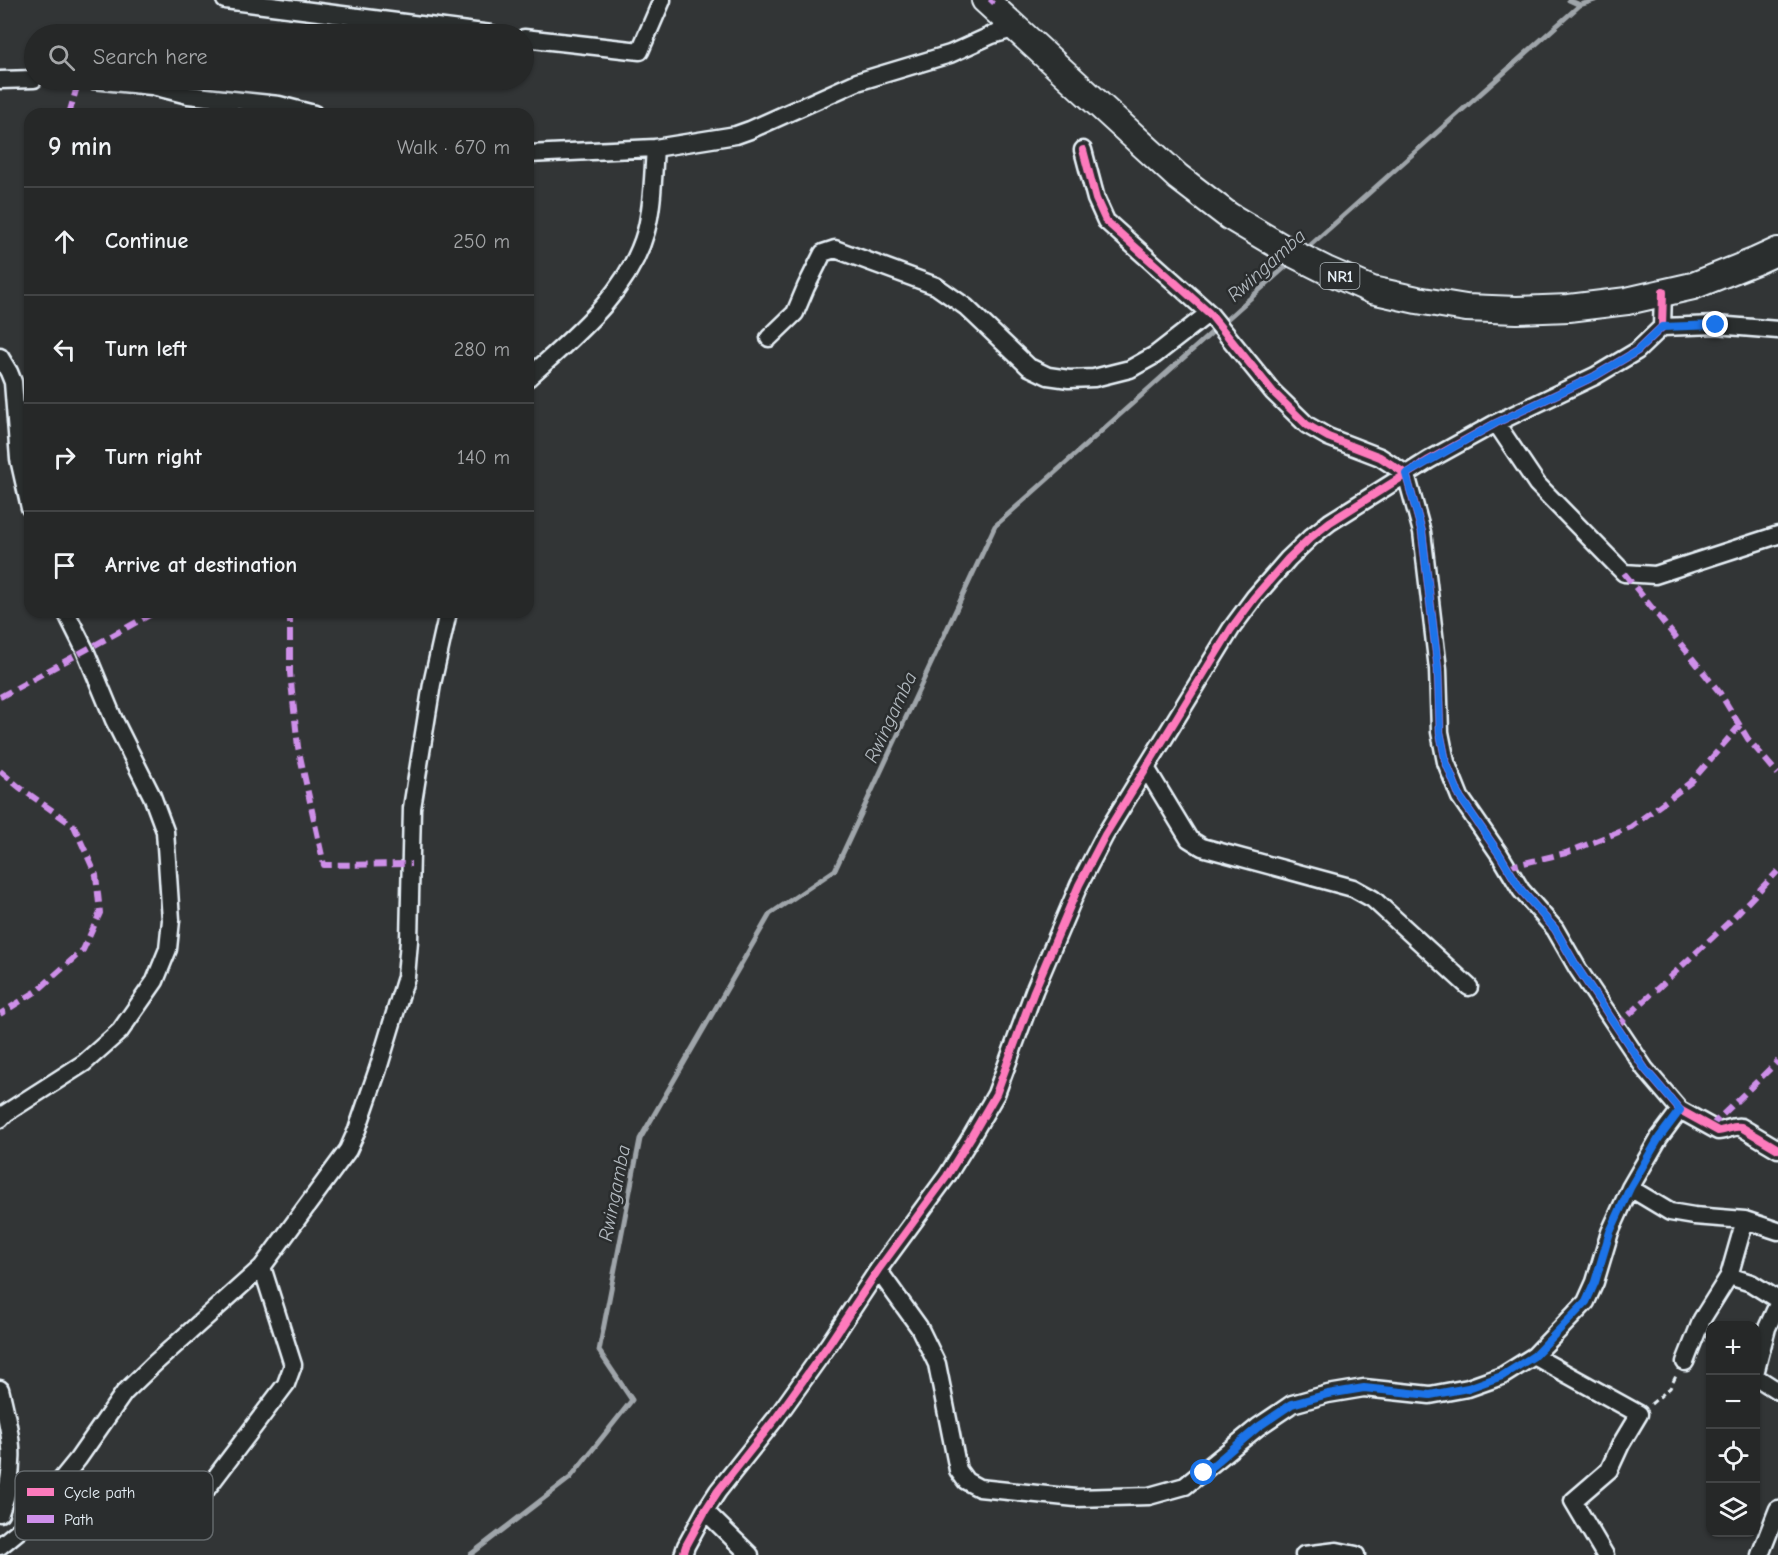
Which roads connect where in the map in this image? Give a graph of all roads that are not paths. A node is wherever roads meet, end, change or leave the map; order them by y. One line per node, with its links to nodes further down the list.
1 (225, 0): 4 (street)
2 (662, 0): 6 (street)
3 (985, 0): 5 (highway, NR1)
4 (413, 24)
5 (1017, 28): 11 (street); 15 (highway, NR1)
6 (534, 39)
7 (24, 79): 8 (street)
8 (0, 80)
9 (168, 90): 10 (street)
10 (291, 108)
11 (655, 148): 13 (street); 21 (street)
12 (1083, 150): 16 (street)
13 (534, 154)
14 (1778, 251): 15 (highway, NR1)
15 (1663, 292): 17 (street)
16 (1209, 313): 19 (street); 23 (street)
17 (1662, 327): 18 (street); 22 (street)
18 (1778, 330)
19 (769, 338)
20 (0, 357): 24 (street)
21 (534, 373)
22 (1496, 423): 23 (street); 25 (street)
23 (1406, 474): 28 (street); 30 (street)
24 (24, 481)
25 (1778, 535)
26 (69, 618): 31 (street)
27 (447, 618): 36 (street)
28 (1146, 768): 29 (street); 37 (street)
29 (1469, 987)
30 (1680, 1110): 32 (street); 33 (street)
31 (0, 1119)
32 (1778, 1149)
33 (1630, 1188): 34 (street); 41 (street)
34 (1744, 1220): 35 (street); 38 (street)
35 (1778, 1231)
36 (262, 1267): 46 (street); 47 (street)
37 (878, 1269): 41 (street); 49 (street)
38 (1728, 1276): 39 (street); 42 (street)
39 (1778, 1302): 40 (street)
40 (1760, 1352)
41 (1534, 1356): 57 (street)
42 (1685, 1362)
43 (1760, 1380): 45 (street)
44 (0, 1389): 50 (street)
45 (1778, 1391)
46 (68, 1471)
47 (213, 1481)
48 (1778, 1509): 58 (street)
49 (705, 1511): 53 (street); 54 (street)
50 (0, 1513)
51 (15, 1534): 52 (street)
52 (0, 1546)
53 (683, 1555)
54 (750, 1555)
55 (1304, 1555): 56 (street)
56 (1356, 1555)
57 (1605, 1555)
58 (1761, 1555)

